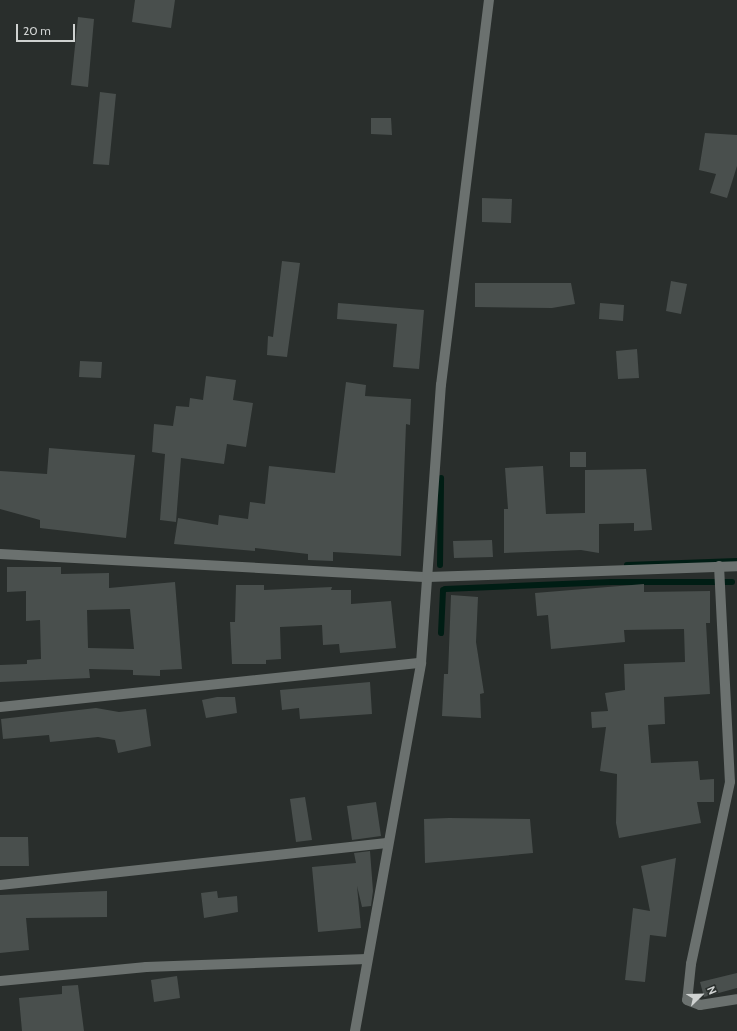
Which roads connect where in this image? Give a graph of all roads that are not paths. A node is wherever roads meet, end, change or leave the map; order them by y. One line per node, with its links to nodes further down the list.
1 (489, 0): 5 (street)
2 (0, 554): 5 (street)
3 (718, 566): 4 (street); 5 (street); 12 (street)
4 (737, 566)
5 (428, 576): 6 (street)
6 (421, 663): 7 (street); 8 (street)
7 (0, 707)
8 (387, 842): 9 (street); 10 (street)
9 (0, 885)
10 (367, 959): 11 (street); 13 (street)
11 (0, 981)
12 (737, 998)
13 (355, 1031)

